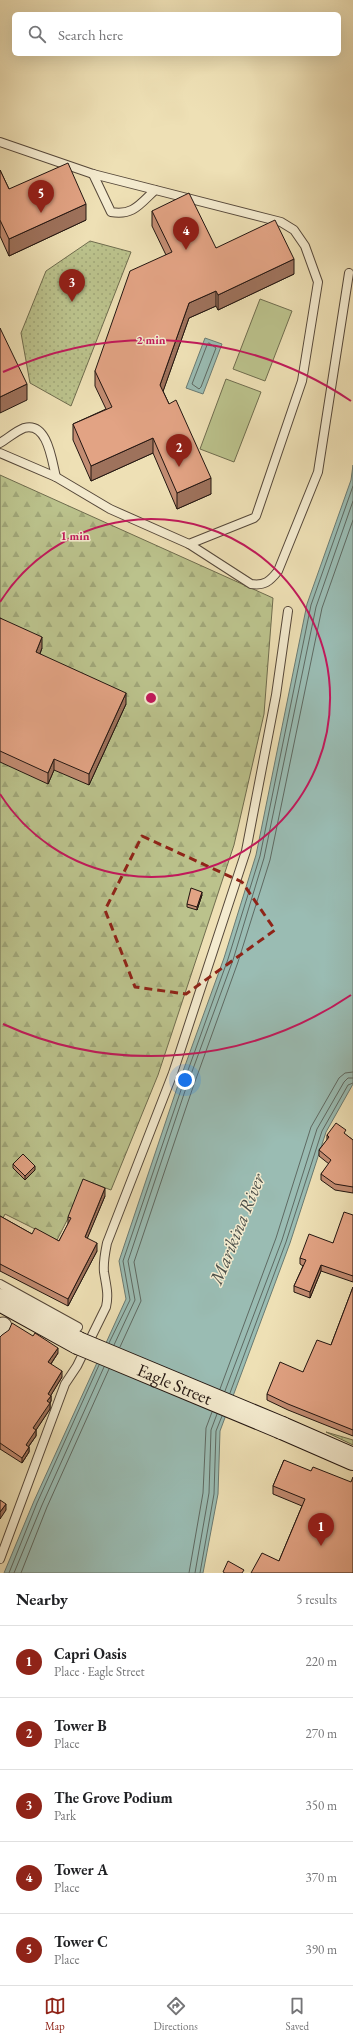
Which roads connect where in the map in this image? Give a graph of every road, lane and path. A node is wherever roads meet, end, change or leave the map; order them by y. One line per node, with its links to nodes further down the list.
1 (0, 142): 2 (lane)
2 (93, 174): 3 (lane); 3 (lane)
3 (155, 190): 8 (lane)
4 (349, 273): 8 (lane)
5 (0, 443): 7 (lane)
6 (0, 452): 7 (lane)
7 (56, 477): 8 (lane)
8 (189, 544)
9 (288, 611): 14 (lane)
10 (0, 1284): 12 (lane)
11 (0, 1300): 12 (main road, Eagle Street)
12 (78, 1335): 13 (main road, Eagle Street, bridge)
13 (353, 1459)
14 (0, 1559)

